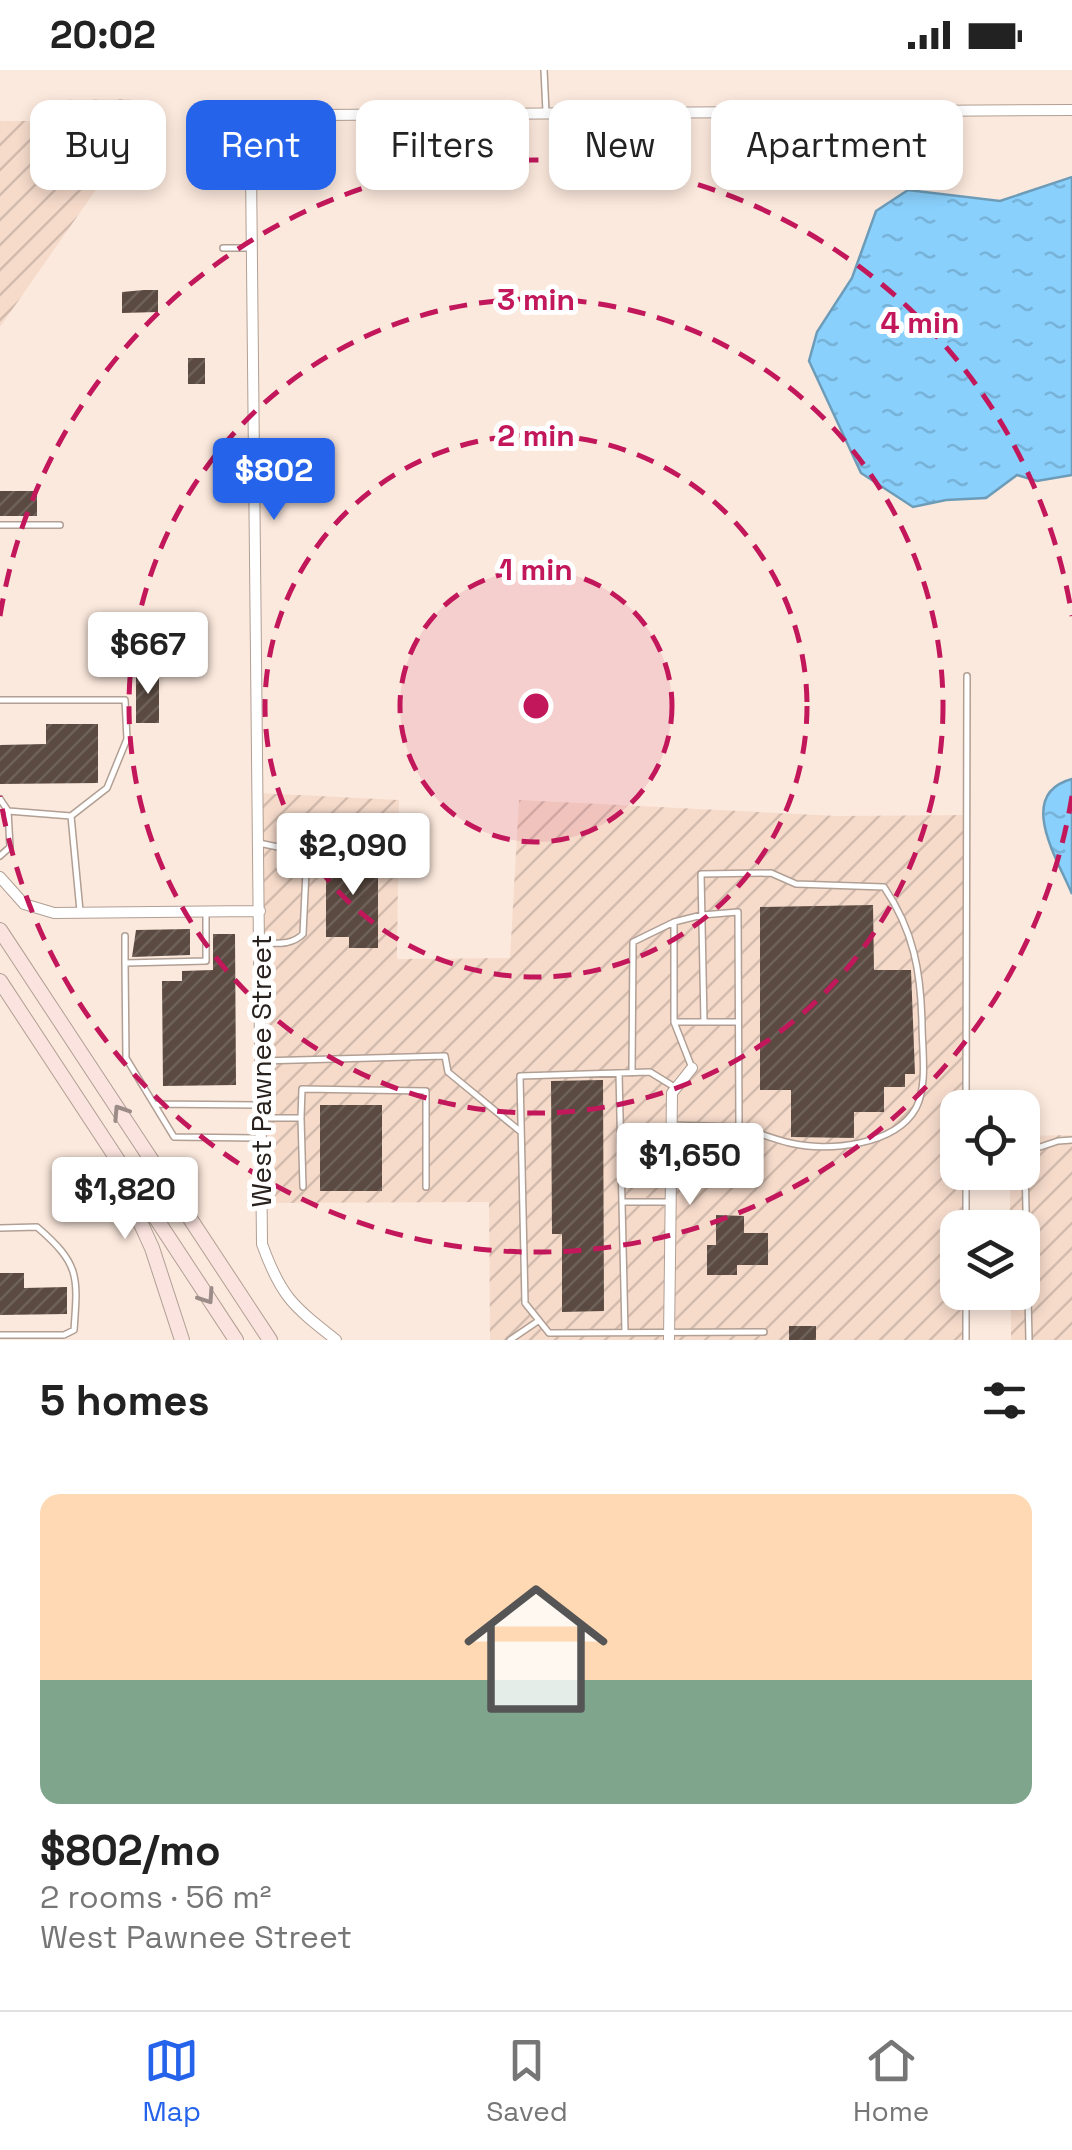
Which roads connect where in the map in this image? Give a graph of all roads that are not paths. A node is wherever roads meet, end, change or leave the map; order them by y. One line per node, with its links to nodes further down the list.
1 (544, 70): 3 (lane)
2 (1072, 110): 3 (street)
3 (546, 114): 5 (street, West Pawnee Street)
4 (223, 248): 5 (lane)
5 (252, 248): 13 (street, West Pawnee Street)
6 (0, 525): 7 (lane)
7 (60, 525)
8 (967, 676): 34 (lane)
9 (0, 700): 12 (lane)
10 (0, 800): 11 (lane)
11 (8, 811): 12 (lane); 14 (lane)
12 (70, 816): 18 (lane)
13 (258, 842): 17 (street, West Pawnee Street); 23 (lane)
14 (0, 856)
15 (0, 877): 18 (street)
16 (206, 912): 17 (street); 18 (street); 24 (lane)
17 (260, 912): 23 (street, West Pawnee Street)
18 (80, 914)
19 (702, 915): 20 (lane); 27 (lane); 28 (lane); 40 (lane)
20 (674, 922): 26 (lane); 31 (lane)
21 (0, 930): 59 (main road, one-way to 21)
22 (125, 936): 24 (lane)
23 (260, 943): 29 (street, West Pawnee Street)
24 (125, 963): 35 (lane)
25 (0, 982): 41 (main road)
26 (674, 1022): 27 (lane); 30 (lane)
27 (704, 1022): 28 (lane)
28 (738, 1022): 40 (lane)
29 (260, 1061): 36 (street, West Pawnee Street); 42 (lane)
30 (692, 1068): 33 (street)
31 (632, 1072): 32 (lane); 33 (lane)
32 (619, 1073): 42 (lane); 47 (lane)
33 (676, 1088): 39 (street)
34 (966, 1090)
35 (154, 1104): 36 (lane); 43 (lane)
36 (260, 1105): 37 (street, West Pawnee Street)
37 (260, 1118): 38 (lane); 43 (street, West Pawnee Street)
38 (301, 1118): 45 (lane); 46 (lane)
39 (671, 1125): 40 (lane); 48 (street)
40 (739, 1127)
41 (99, 1132): 57 (main road); 58 (main road, one-way to 58)
42 (521, 1132): 51 (lane)
43 (260, 1138): 60 (street, West Pawnee Street)
44 (1072, 1140): 63 (lane)
45 (303, 1187)
46 (426, 1187)
47 (622, 1202): 48 (lane); 52 (lane)
48 (670, 1202): 55 (street)
49 (0, 1228): 54 (lane)
50 (966, 1310): 62 (lane)
51 (538, 1321): 52 (lane); 61 (lane)
52 (625, 1332): 55 (lane)
53 (764, 1332): 56 (lane)
54 (0, 1334)
55 (669, 1336): 56 (lane)
56 (696, 1336)
57 (182, 1340)
58 (236, 1340)
59 (270, 1340)
60 (336, 1340)
61 (510, 1340)
62 (966, 1340)
63 (1029, 1340)

